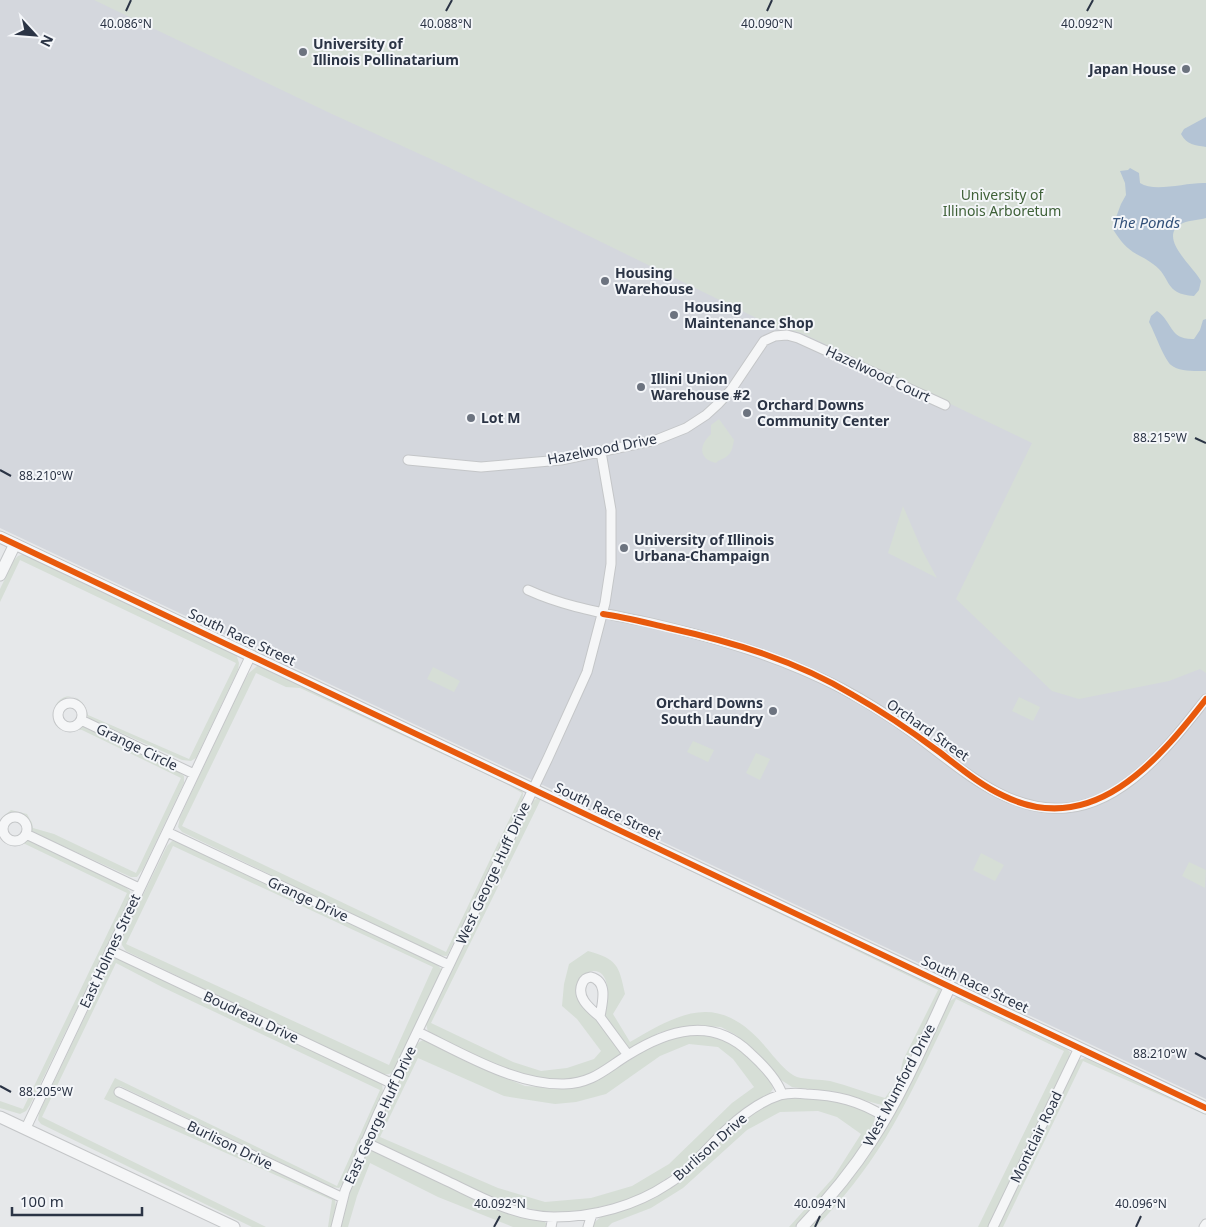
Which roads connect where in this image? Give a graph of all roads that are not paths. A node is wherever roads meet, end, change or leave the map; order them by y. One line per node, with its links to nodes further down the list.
1 (812, 344): 2 (street, Hazelwood Court); 3 (street, Hazelwood Drive)
2 (945, 405)
3 (601, 452): 4 (street, Hazelwood Drive); 9 (street, West George Huff Drive)
4 (408, 460)
5 (0, 536): 6 (street, South Race Street)
6 (15, 544): 7 (street); 10 (street, South Race Street)
7 (0, 575)
8 (528, 590): 9 (street, Orchard Street)
9 (603, 614): 11 (street, Orchard Street); 14 (street, West George Huff Drive)
10 (251, 655): 13 (street, East Holmes Street); 14 (street, South Race Street)
11 (1206, 699)
12 (81, 720): 13 (street, Grange Circle)
13 (194, 774): 15 (street, East Holmes Street)
14 (533, 789): 19 (street, West George Huff Drive); 20 (street, South Race Street)
15 (167, 832): 17 (street, East Holmes Street); 19 (street, Grange Drive)
16 (26, 834): 17 (street)
17 (140, 888): 18 (street, East Holmes Street)
18 (110, 950): 25 (street, Boudreau Drive); 31 (street, East Holmes Street)
19 (450, 965): 22 (street, West George Huff Drive)
20 (950, 986): 23 (street, South Race Street); 30 (street, West Mumford Drive)
21 (600, 1016): 24 (street)
22 (418, 1032): 24 (street); 25 (street, East George Huff Drive)
23 (1079, 1048): 28 (street, South Race Street); 41 (street, Montclair Road)
24 (628, 1055): 27 (street)
25 (393, 1084): 32 (street, East George Huff Drive)
26 (119, 1092): 33 (street, Burlison Drive)
27 (782, 1094): 30 (street, Burlison Drive); 34 (street, Burlison Drive)
28 (1206, 1108)
29 (0, 1117): 31 (street)
30 (885, 1117): 40 (street, West Mumford Drive)
31 (26, 1128): 36 (street)
32 (365, 1142): 33 (street, East George Huff Drive); 35 (street, Burlison Drive)
33 (343, 1198): 37 (street, East George Huff Drive)
34 (592, 1214): 35 (street, Burlison Drive); 39 (street)
35 (552, 1217): 38 (street)
36 (234, 1227)
37 (336, 1227)
38 (551, 1227)
39 (588, 1227)
40 (802, 1227)
41 (993, 1227)

